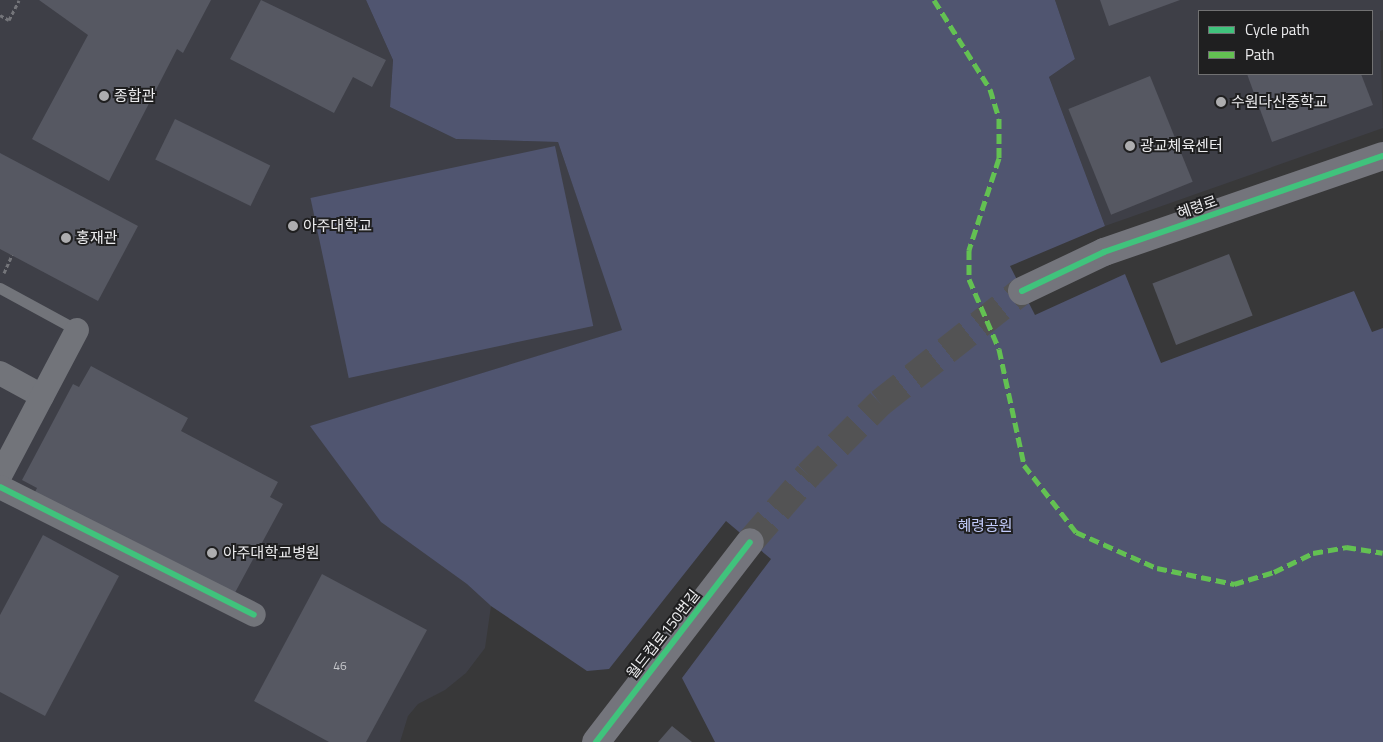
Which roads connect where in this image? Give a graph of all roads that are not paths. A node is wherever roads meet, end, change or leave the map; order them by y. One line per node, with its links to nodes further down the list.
1 (1383, 156): 3 (street, 혜령로)
2 (0, 288): 4 (lane)
3 (1022, 291)
4 (77, 330): 6 (street)
5 (0, 374): 6 (street)
6 (42, 396): 7 (street)
7 (0, 476)
8 (0, 487): 10 (street)
9 (750, 542): 11 (street, 월드컵로150번길)
10 (254, 615)
11 (596, 742)

